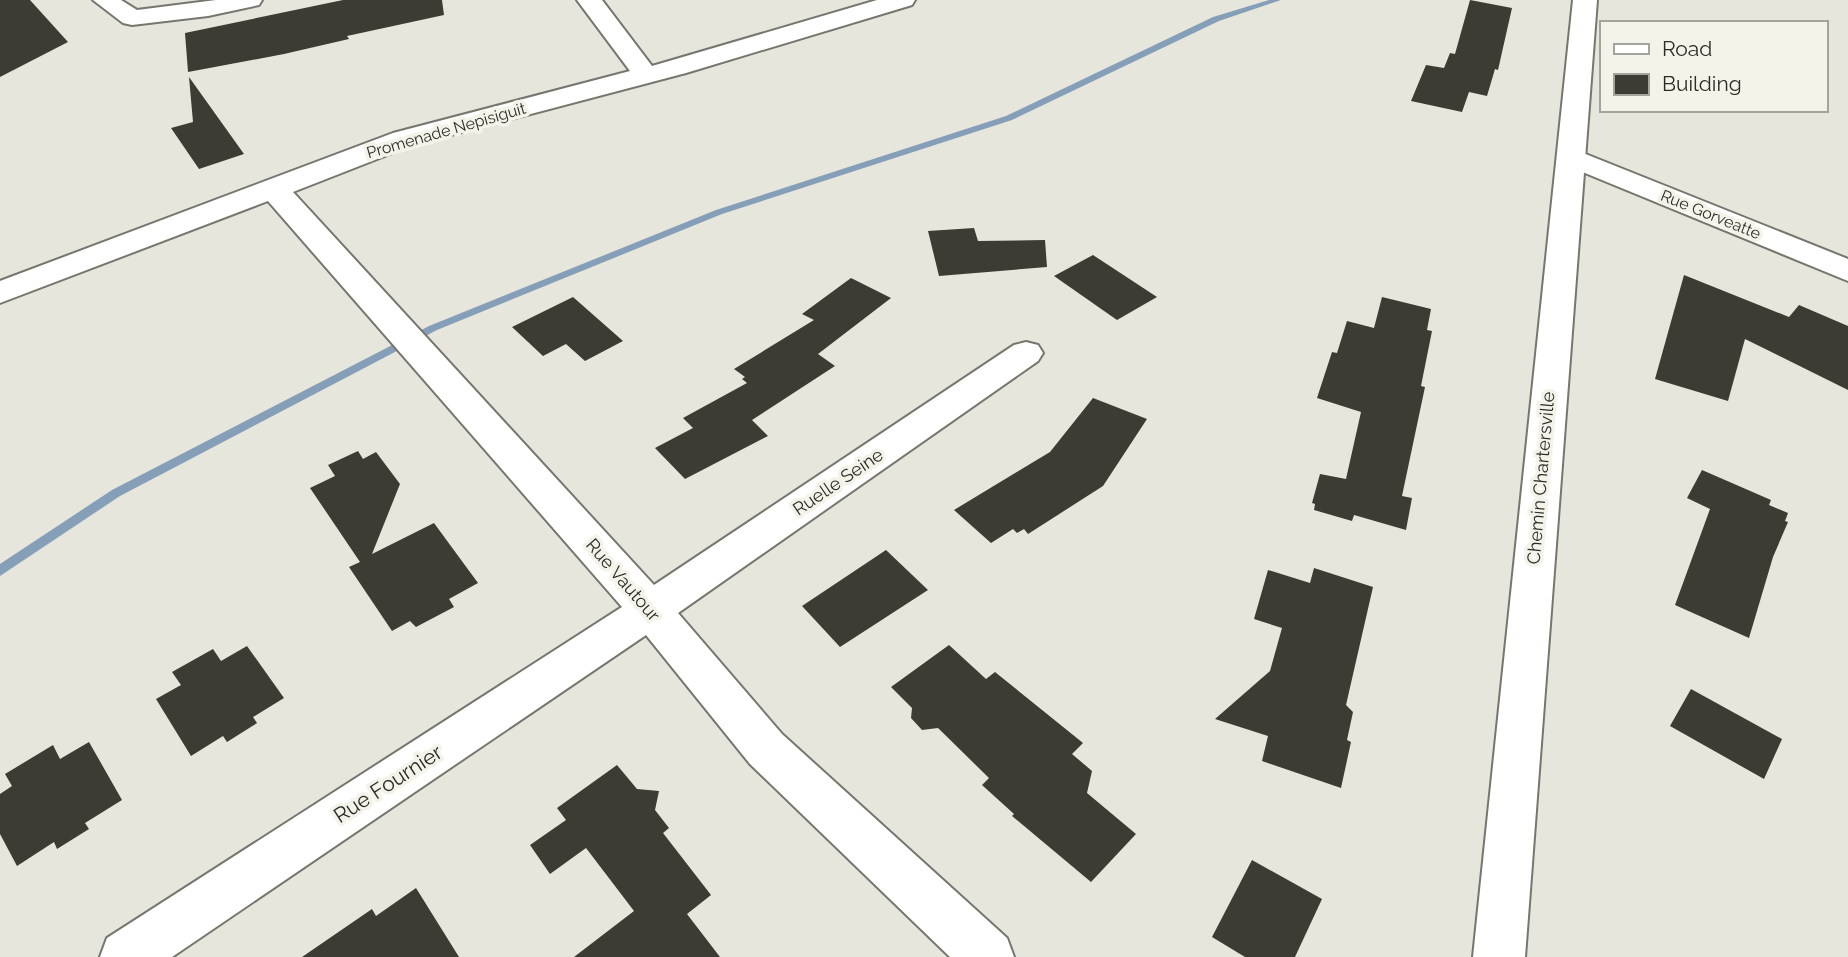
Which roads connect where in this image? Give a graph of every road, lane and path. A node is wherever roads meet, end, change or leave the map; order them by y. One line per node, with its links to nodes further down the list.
1 (105, 0): 2 (street)
2 (250, 0)
3 (589, 0): 6 (street)
4 (903, 0): 6 (street, Promenade Nepisiguit)
5 (1585, 0): 7 (street, Chemin Chartersville)
6 (646, 74): 8 (street, Promenade Nepisiguit)
7 (1573, 158): 9 (street, Rue Gorveatte); 15 (street, Chemin Chartersville)
8 (273, 188): 10 (street, Promenade Nepisiguit); 12 (street, Rue Vautour)
9 (1848, 271)
10 (0, 293)
11 (1026, 353): 12 (street, Ruelle Seine)
12 (650, 610): 13 (street, Rue Fournier); 14 (street, Rue Vautour)
13 (126, 957)
14 (988, 957)
15 (1499, 957)

